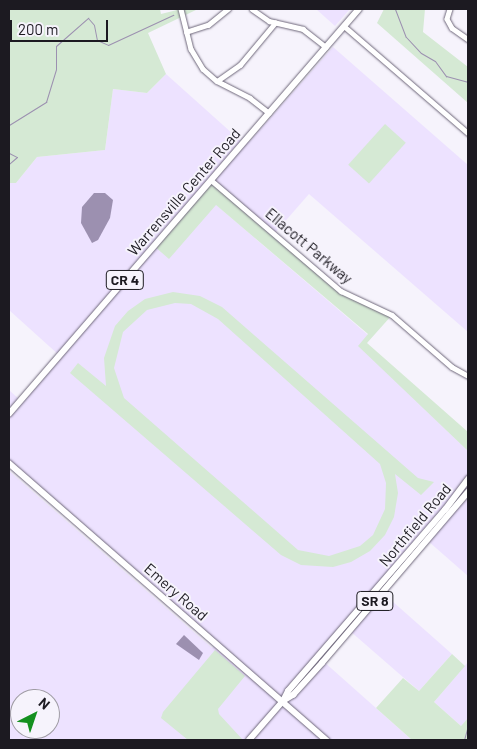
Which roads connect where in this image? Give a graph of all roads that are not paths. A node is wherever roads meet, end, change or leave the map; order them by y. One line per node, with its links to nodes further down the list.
1 (181, 9): 8 (street)
2 (228, 9): 8 (street)
3 (252, 9): 6 (street)
4 (359, 9): 7 (main road, Warrensville Center Road / CR 4)
5 (450, 9): 9 (street)
6 (275, 23): 10 (street); 11 (street)
7 (344, 26): 10 (main road, Warrensville Center Road / CR 4); 13 (street)
8 (186, 32): 11 (street)
9 (468, 39)
10 (326, 47): 12 (main road, Warrensville Center Road / CR 4)
11 (217, 82): 12 (street)
12 (269, 113): 14 (main road, Warrensville Center Road / CR 4)
13 (468, 133)
14 (211, 180): 15 (street, Ellacott Parkway); 16 (main road, Warrensville Center Road / CR 4)
15 (468, 376)
16 (9, 414)
17 (9, 463): 26 (main road, Emery Road)
18 (468, 479): 20 (main road, Northfield Road / SR 8)
19 (468, 492): 21 (main road, Northfield Road / SR 8)
20 (421, 538): 21 (main road); 22 (main road, Northfield Road / SR 8)
21 (426, 543): 22 (main road, Northfield Road / SR 8)
22 (401, 567): 23 (main road, Northfield Road / SR 8); 24 (main road, Northfield Road / SR 8)
23 (359, 609): 24 (main road); 25 (main road, Northfield Road / SR 8)
24 (365, 614): 25 (main road, Northfield Road / SR 8)
25 (320, 659): 26 (main road, Northfield Road / SR 8)
26 (283, 702): 27 (main road, Northfield Road / SR 8); 28 (main road, Emery Road)
27 (249, 740)
28 (327, 740)

